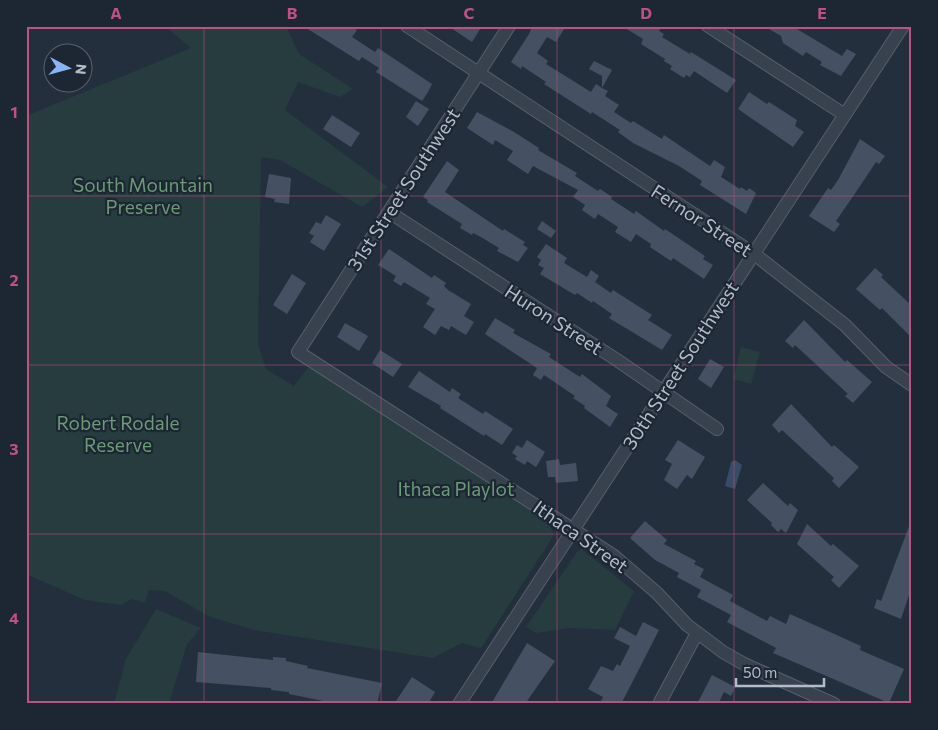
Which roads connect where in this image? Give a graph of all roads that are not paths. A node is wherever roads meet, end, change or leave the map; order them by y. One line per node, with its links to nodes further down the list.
1 (407, 26): 5 (street, Fernor Street)
2 (509, 26): 5 (street, 31st Street Southwest)
3 (708, 26): 6 (street)
4 (903, 26): 6 (street, 30th Street Southwest)
5 (479, 73): 7 (street, 31st Street Southwest); 8 (street, Fernor Street)
6 (844, 115): 8 (street, 30th Street Southwest)
7 (389, 212): 9 (street, 31st Street Southwest); 11 (street, Huron Street)
8 (753, 253): 10 (street, Fernor Street); 11 (street, 30th Street Southwest)
9 (298, 352): 13 (street, Ithaca Street)
10 (912, 385)
11 (663, 391): 12 (street, Huron Street); 13 (street, 30th Street Southwest)
12 (717, 429)
13 (574, 529): 14 (street, Ithaca Street); 15 (street, 30th Street Southwest)
14 (697, 633): 16 (street); 17 (street, Ithaca Street)
15 (459, 704)
16 (659, 704)
17 (834, 704)

